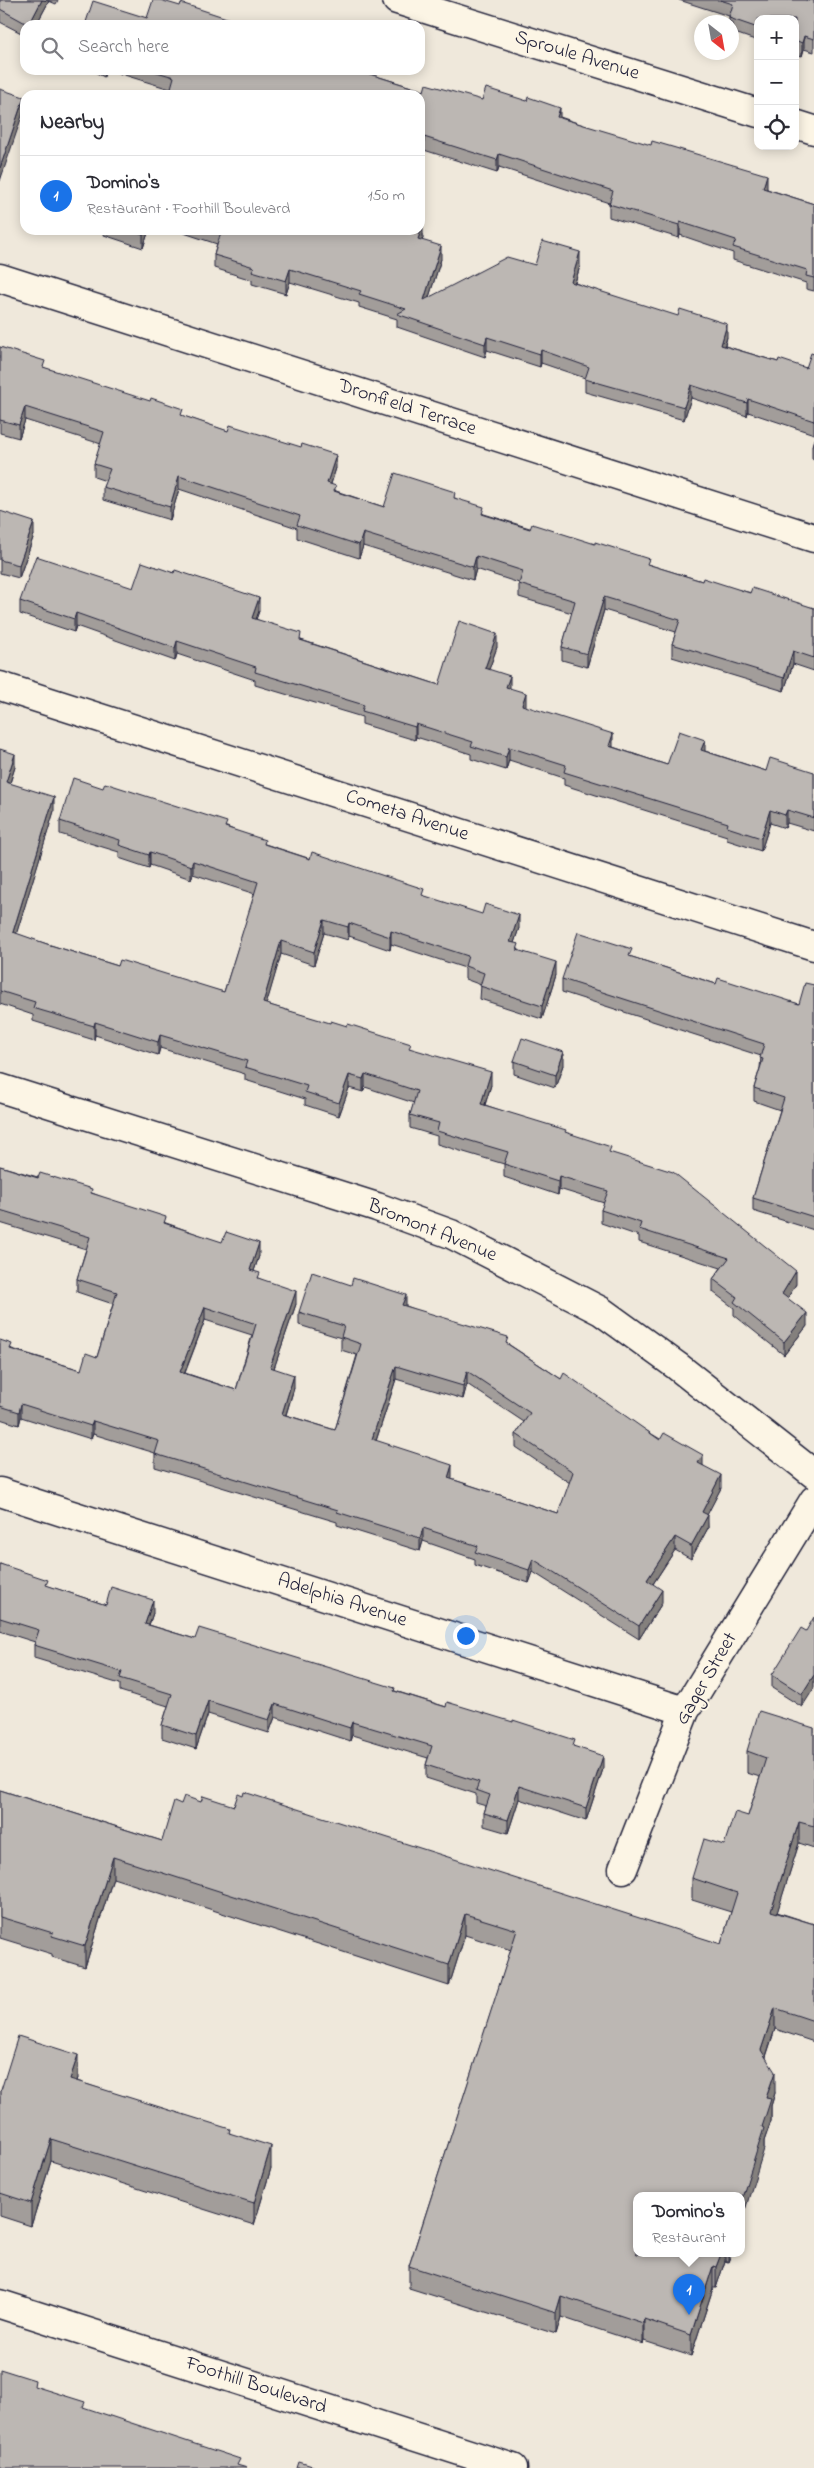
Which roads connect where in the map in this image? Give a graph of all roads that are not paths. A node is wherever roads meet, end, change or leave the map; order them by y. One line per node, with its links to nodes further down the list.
1 (397, 0): 2 (street, Sproule Avenue)
2 (754, 111)
3 (799, 125): 4 (street)
4 (814, 130)
5 (0, 278): 6 (street, Dronfield Terrace)
6 (814, 538)
7 (0, 686): 8 (street, Cometa Avenue)
8 (814, 946)
9 (0, 1088): 10 (street, Bromont Avenue)
10 (814, 1474)
11 (0, 1492): 13 (street, Adelphia Avenue)
12 (814, 1500): 13 (street, Gager Street)
13 (685, 1711): 14 (street, Gager Street)
14 (623, 1870)
15 (0, 2304): 16 (street, Foothill Boulevard)
16 (513, 2468)

